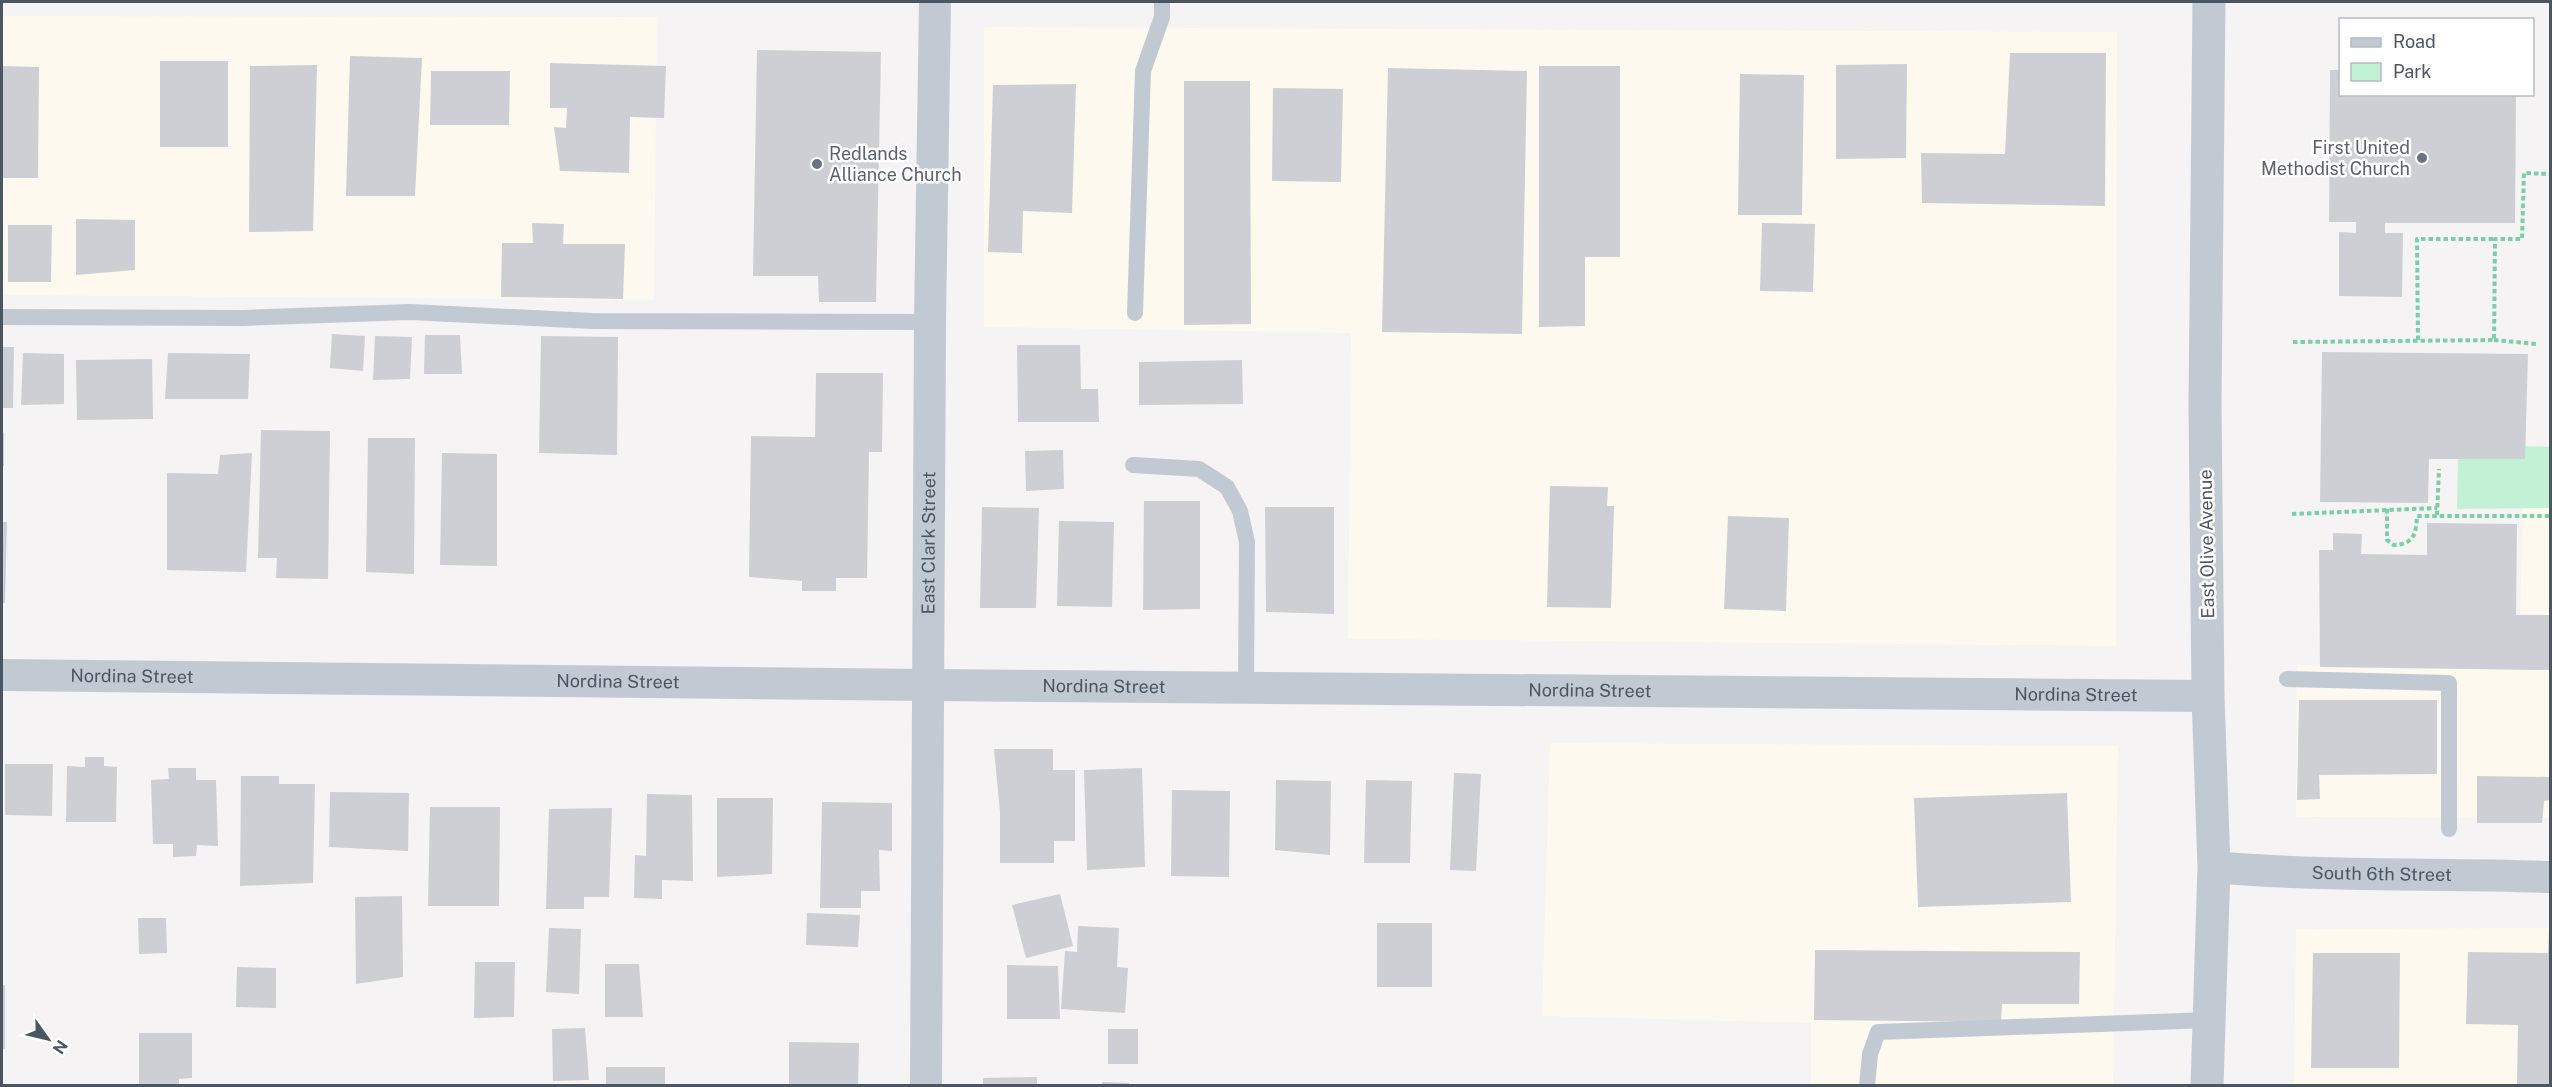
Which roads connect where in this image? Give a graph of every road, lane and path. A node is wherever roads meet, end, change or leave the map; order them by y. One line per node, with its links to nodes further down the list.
1 (935, 2): 8 (street, East Clark Street)
2 (1162, 2): 6 (lane)
3 (2209, 2): 24 (street, East Olive Avenue)
4 (2550, 174): 5 (path)
5 (2495, 239): 9 (path); 10 (path)
6 (1135, 312)
7 (2, 317): 8 (lane)
8 (930, 322): 22 (street, East Clark Street)
9 (2418, 340): 10 (path); 11 (path)
10 (2494, 340): 12 (path)
11 (2293, 342)
12 (2537, 344)
13 (1133, 465): 23 (lane)
14 (2439, 469): 15 (path)
15 (2437, 508): 16 (path); 18 (path)
16 (2387, 509): 17 (path); 18 (path)
17 (2292, 514)
18 (2437, 515): 19 (path)
19 (2550, 516)
20 (2, 675): 22 (street, Nordina Street)
21 (2288, 679): 25 (lane)
22 (928, 686): 23 (street, Nordina Street); 29 (street, East Clark Street)
23 (1245, 688): 24 (street, Nordina Street)
24 (2208, 696): 26 (street, East Olive Avenue)
25 (2450, 829)
26 (2214, 867): 27 (street, South 6th Street); 28 (street, East Olive Avenue)
27 (2550, 877)
28 (2209, 1020): 30 (lane); 31 (street, East Olive Avenue)
29 (926, 1086)
30 (1867, 1086)
31 (2206, 1086)

